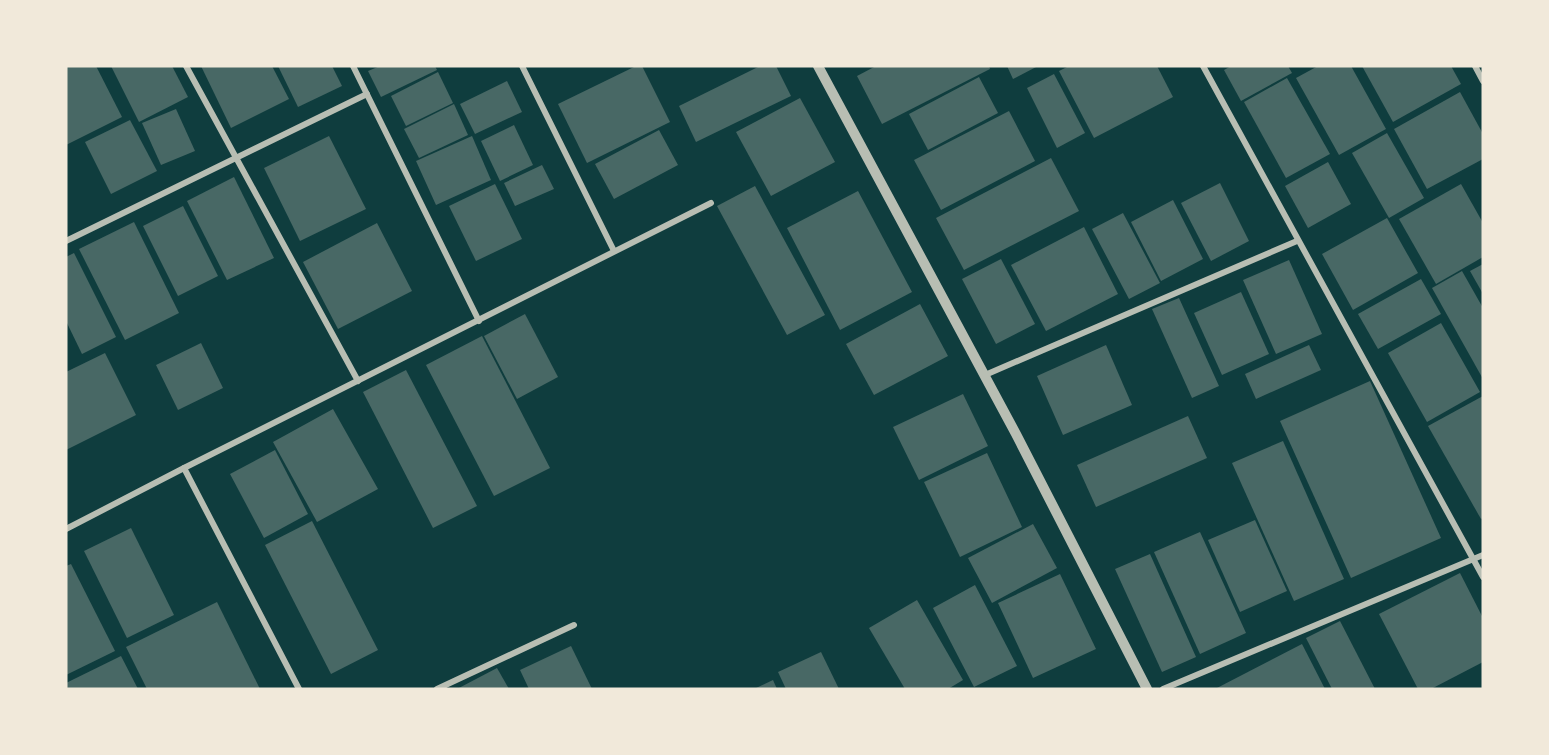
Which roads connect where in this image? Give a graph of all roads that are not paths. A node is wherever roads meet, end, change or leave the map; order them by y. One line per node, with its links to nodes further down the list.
1 (186, 66): 9 (street)
2 (353, 66): 8 (street)
3 (522, 66): 13 (street)
4 (818, 66): 15 (street)
5 (1203, 66): 12 (street)
6 (1474, 66): 7 (street)
7 (1483, 81)
8 (367, 94): 9 (street); 14 (street)
9 (235, 158): 11 (street); 16 (street)
10 (711, 203): 13 (street)
11 (66, 241)
12 (1297, 241): 15 (street); 20 (street)
13 (614, 251): 14 (street)
14 (479, 321): 16 (street)
15 (985, 375): 25 (street)
16 (358, 381): 17 (street)
17 (184, 468): 18 (street); 23 (street)
18 (66, 529)
19 (1483, 555): 20 (street)
20 (1473, 560): 21 (street); 26 (street)
21 (1483, 577)
22 (574, 625): 24 (street)
23 (299, 689)
24 (437, 689)
25 (1147, 689)
26 (1163, 689)

